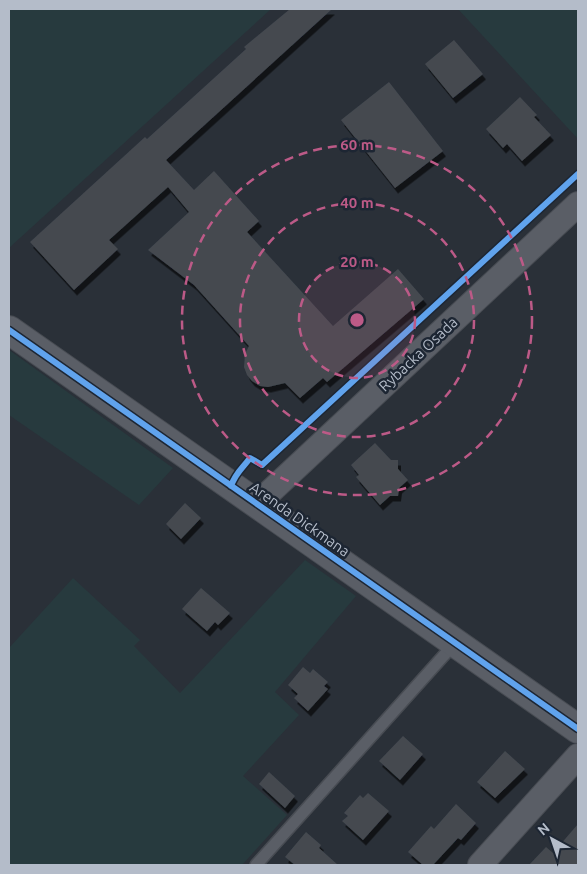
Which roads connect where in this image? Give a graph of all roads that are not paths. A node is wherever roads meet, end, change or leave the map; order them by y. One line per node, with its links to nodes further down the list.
1 (578, 204): 3 (street, Rybacka Osada)
2 (9, 330): 3 (street, Arenda Dickmana)
3 (257, 504): 4 (street, Arenda Dickmana)
4 (455, 643): 5 (street, Arenda Dickmana); 7 (lane)
5 (578, 728)
6 (578, 756): 8 (street)
7 (256, 865)
8 (480, 865)

